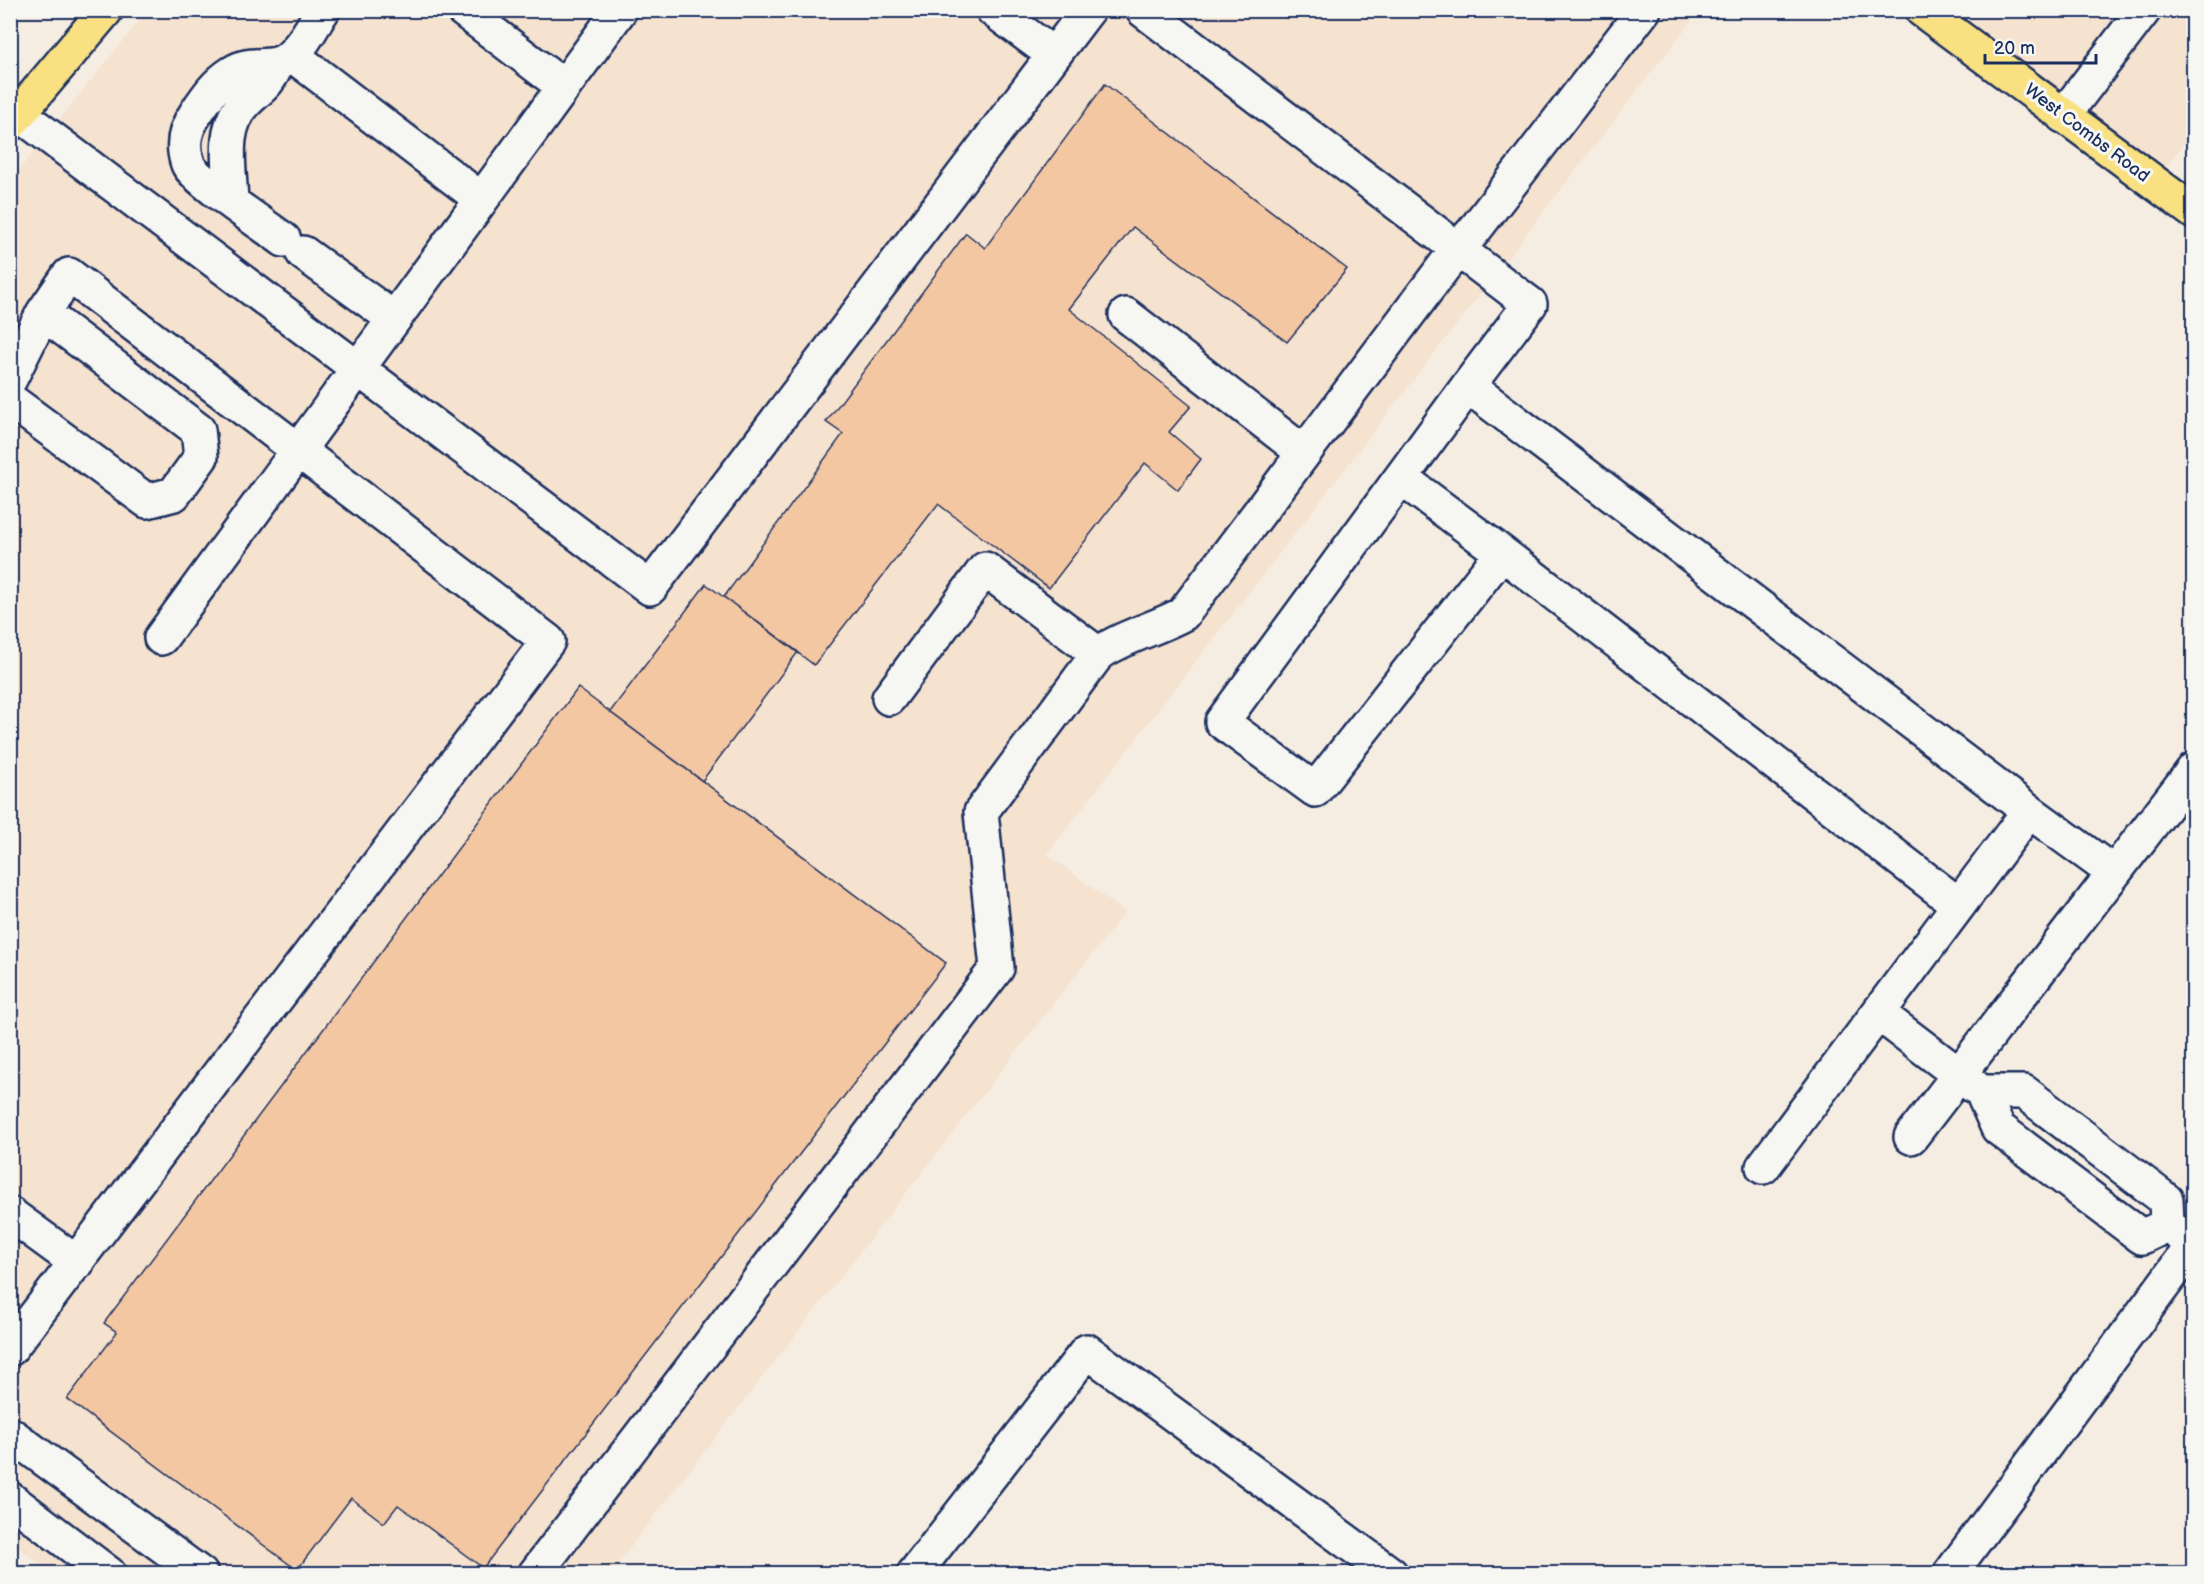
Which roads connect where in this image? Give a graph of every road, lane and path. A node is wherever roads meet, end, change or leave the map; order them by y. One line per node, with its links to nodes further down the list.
1 (106, 10): 14 (main road)
2 (323, 10): 12 (street)
3 (463, 10): 13 (street)
4 (620, 10): 13 (street)
5 (993, 10): 11 (street)
6 (1088, 10): 11 (street)
7 (1143, 10): 19 (street)
8 (1644, 10): 19 (street)
9 (1922, 10): 15 (main road, West Combs Road)
10 (2144, 10): 15 (street)
11 (1054, 55): 23 (street)
12 (284, 59): 16 (street); 17 (street); 17 (street)
13 (564, 87): 16 (street)
14 (13, 115): 23 (street)
15 (2063, 116): 18 (main road, West Combs Road)
16 (481, 199): 22 (street)
17 (231, 202): 22 (street)
18 (2193, 213)
19 (1458, 249): 25 (street); 28 (street)
20 (43, 313): 24 (street); 26 (street); 27 (street)
21 (1126, 315): 28 (street)
22 (393, 318): 23 (street)
23 (357, 367): 27 (street)
24 (10, 379)
25 (1468, 386): 29 (street); 35 (street)
26 (10, 400)
27 (298, 448): 31 (street); 44 (street)
28 (1303, 452): 32 (street)
29 (1401, 478): 30 (street); 30 (street)
30 (1502, 553): 37 (street)
31 (161, 638)
32 (1098, 654): 33 (street); 50 (street)
33 (889, 698)
34 (2193, 769): 36 (street)
35 (2029, 811): 36 (street); 37 (street)
36 (2114, 873): 39 (street)
37 (1959, 905): 38 (street)
38 (1878, 1013): 39 (street); 41 (street)
39 (1970, 1084): 40 (street); 43 (street); 43 (street)
40 (1911, 1137)
41 (1764, 1167)
42 (10, 1214): 44 (street)
43 (2167, 1226): 53 (street)
44 (77, 1263): 45 (street)
45 (11, 1348)
46 (10, 1434): 49 (street)
47 (10, 1499): 48 (street)
48 (109, 1574)
49 (201, 1574)
50 (535, 1574)
51 (914, 1574): 52 (street)
52 (1390, 1574)
53 (1950, 1574)

